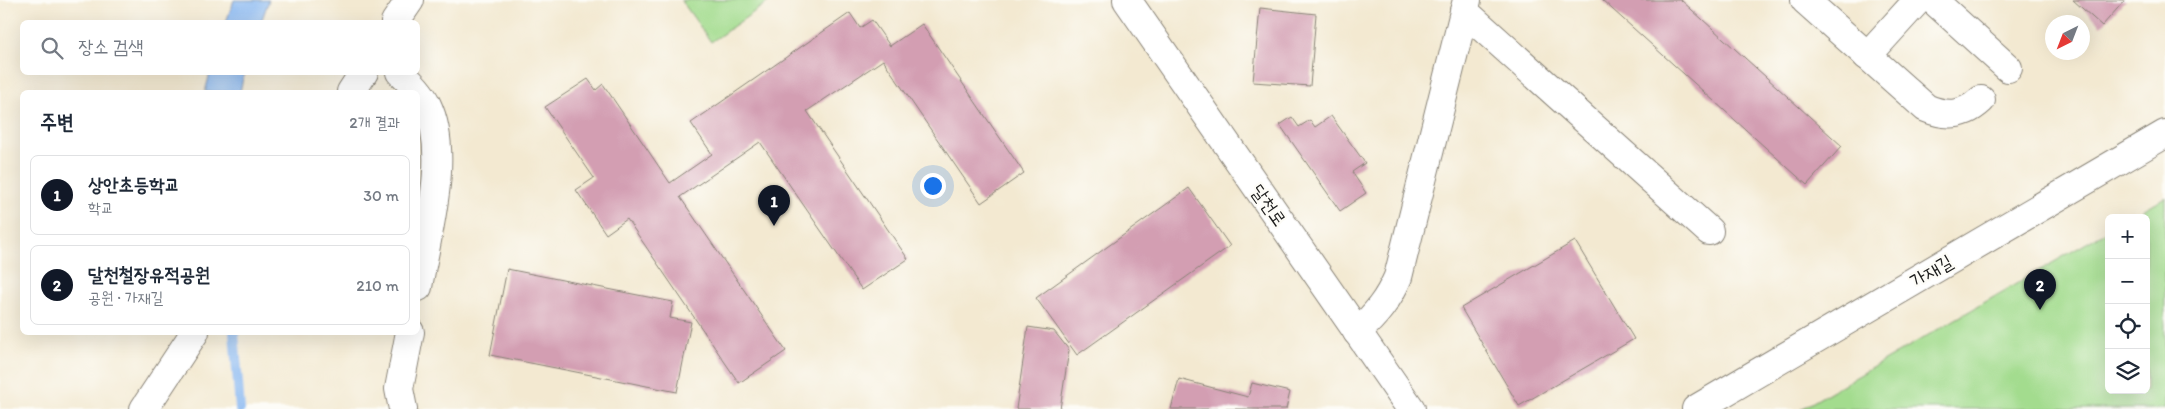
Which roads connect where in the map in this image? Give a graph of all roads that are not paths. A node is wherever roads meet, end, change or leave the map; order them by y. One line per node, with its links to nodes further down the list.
1 (410, 0): 7 (street)
2 (1127, 0): 19 (street, 달천로)
3 (1805, 0): 8 (street)
4 (1918, 0): 8 (street)
5 (1933, 0): 9 (street)
6 (1465, 6): 17 (street); 19 (street)
7 (397, 20)
8 (1867, 56): 15 (street)
9 (2008, 68)
10 (362, 75): 12 (street)
11 (403, 75): 13 (street)
12 (352, 90)
13 (418, 90)
14 (420, 94): 18 (street)
15 (1981, 100)
16 (2165, 134): 25 (street, 가재길)
17 (1709, 231)
18 (420, 275)
19 (1357, 332): 24 (street, 달천로)
20 (192, 335): 22 (street)
21 (409, 335): 23 (street)
22 (144, 409)
23 (403, 409)
24 (1411, 409)
25 (1696, 409)

